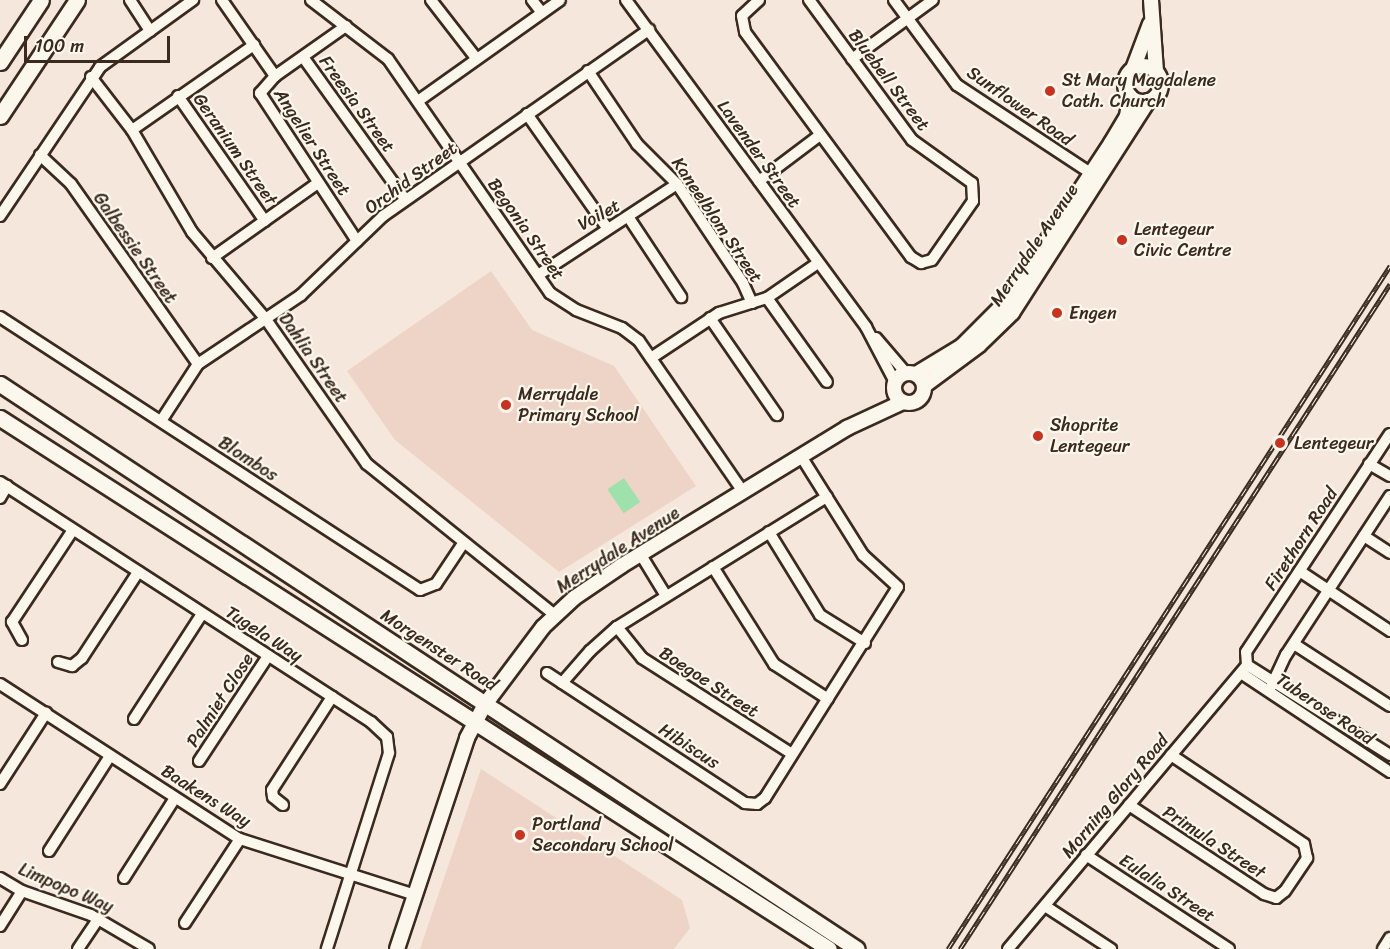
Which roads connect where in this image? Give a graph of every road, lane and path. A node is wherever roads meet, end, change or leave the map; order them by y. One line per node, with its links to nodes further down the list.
1 (41, 0): 26 (main road)
2 (76, 0): 37 (main road)
3 (130, 0): 21 (street)
4 (193, 0): 21 (street)
5 (222, 0): 22 (street)
6 (311, 0): 19 (street, Begonia Street)
7 (431, 0): 24 (street)
8 (532, 0): 16 (street)
9 (560, 0): 16 (street)
10 (626, 0): 20 (street, Lavender Street)
11 (759, 0): 39 (street, Bluebell Street)
12 (809, 0): 25 (street, Bluebell Street)
13 (894, 0): 18 (street, Sunflower Road)
14 (933, 0): 18 (street)
15 (1151, 0): 17 (street)
16 (542, 13): 24 (street)
17 (1152, 17): 27 (street); 29 (street)
18 (908, 19): 25 (street); 42 (street, Sunflower Road)
19 (346, 26): 23 (street, Angelier Street); 34 (street, Begonia Street)
20 (649, 30): 28 (street, Orchid Street); 43 (street, Lavender Street)
21 (150, 31): 31 (street)
22 (254, 45): 30 (street); 32 (street)
23 (303, 57): 30 (street, Angelier Street); 46 (street, Freesia Street)
24 (476, 58): 34 (street)
25 (852, 59): 39 (street, Bluebell Street)
26 (0, 62)
27 (1133, 69): 29 (street); 33 (street)
28 (588, 71): 36 (street, Orchid Street); 45 (street, Kaneelblom Street)
29 (1156, 72): 35 (street)
30 (275, 76): 44 (street, Angelier Street)
31 (92, 77): 38 (street, Dahlia Street); 40 (street)
32 (178, 96): 38 (street); 49 (street, Geranium Street)
33 (1130, 96): 35 (street); 42 (street, Merrydale Avenue)
34 (418, 101): 41 (street, Begonia Street)
35 (1148, 101): 54 (street, Merrydale Avenue)
36 (527, 114): 41 (street, Orchid Street); 50 (street)
37 (0, 116)
38 (132, 130): 52 (street, Dahlia Street)
39 (820, 135): 43 (street)
40 (40, 156): 47 (street); 64 (street, Galbessie Street)
41 (459, 162): 46 (street, Orchid Street); 55 (street, Begonia Street)
42 (1092, 174): 54 (street, Merrydale Avenue)
43 (759, 181): 53 (street, Lavender Street)
44 (318, 183): 49 (street); 51 (street, Angelier Street)
45 (677, 184): 48 (street, Voilet); 58 (street, Kaneelblom Street)
46 (405, 199): 51 (street, Orchid Street)
47 (0, 216)
48 (628, 218): 50 (street, Voilet); 56 (street)
49 (265, 221): 52 (street)
50 (607, 228): 55 (street, Voilet)
51 (357, 241): 60 (street, Orchid Street)
52 (212, 258): 60 (street, Dahlia Street)
53 (818, 263): 57 (street); 62 (street, Lavender Street)
54 (1033, 274): 65 (street, Merrydale Avenue); 69 (street, Merrydale Avenue)
55 (538, 275): 63 (street, Begonia Street)
56 (681, 297)
57 (767, 298): 58 (street); 66 (street)
58 (752, 303): 61 (street)
59 (0, 317): 74 (street, Blombos)
60 (265, 318): 64 (street, Orchid Street); 87 (street, Dahlia Street)
61 (710, 318): 63 (street); 71 (street)
62 (866, 327): 65 (street, Lavender Street); 68 (street, Lavender Street)
63 (651, 358): 80 (street, Begonia Street)
64 (198, 364): 74 (street, Orchid Street)
65 (911, 373): 68 (street, Merrydale Avenue); 69 (street)
66 (826, 381)
67 (0, 384): 111 (main road, Morgenster Road)
68 (894, 385): 70 (street); 72 (street, Merrydale Avenue)
69 (924, 386): 70 (street, Merrydale Avenue)
70 (903, 402): 72 (street, Merrydale Avenue)
71 (777, 415)
72 (868, 416): 76 (street, Merrydale Avenue)
73 (0, 418): 115 (main road)
74 (161, 421): 87 (street, Blombos)
75 (1390, 434): 77 (street, Firethorn Road)
76 (801, 456): 80 (street, Merrydale Avenue); 82 (street, Hibiscus)
77 (1369, 464): 78 (street); 92 (street, Firethorn Road)
78 (1390, 476)
79 (4, 484): 83 (street); 84 (street, Tugela Way)
80 (744, 492): 89 (street, Merrydale Avenue)
81 (1390, 496): 86 (street)
82 (827, 497): 85 (street); 100 (street, Hibiscus)
83 (0, 498)
84 (73, 530): 91 (street, Tugela Way); 99 (street)
85 (769, 532): 90 (street); 100 (street)
86 (1364, 536): 88 (street); 93 (street)
87 (464, 542): 96 (street, Dahlia Street)
88 (1390, 553)
89 (641, 555): 94 (street); 96 (street, Merrydale Avenue)
90 (713, 567): 94 (street); 110 (street)
91 (138, 572): 95 (street, Tugela Way); 103 (street)
92 (1301, 572): 93 (street); 104 (street, Firethorn Road)
93 (1328, 591): 98 (street); 101 (street)
94 (666, 596): 97 (street)
95 (202, 614): 102 (street, Tugela Way); 114 (street)
96 (555, 615): 111 (street, Merrydale Avenue)
97 (618, 627): 106 (street); 116 (street, Boegoe Street)
98 (1390, 631)
99 (22, 640)
100 (865, 643): 110 (street, Hibiscus)
101 (1294, 644): 108 (street); 112 (street)
102 (268, 656): 109 (street, Tugela Way); 120 (street, Palmiet Close)
103 (58, 662)
104 (1244, 669): 108 (street, Tuberose Road); 117 (street, Morning Glory Road)
105 (547, 673): 106 (street, Hibiscus)
106 (562, 683): 116 (street, Hibiscus)
107 (0, 684): 113 (street, Baakens Way)
108 (1271, 686): 118 (street, Tuberose Road); 121 (street, Tuberose Road)
109 (332, 697): 124 (street); 129 (street, Tugela Way)
110 (828, 699): 116 (street, Hibiscus)
111 (486, 703): 115 (street, Merrydale Avenue); 144 (main road, Morgenster Road)
112 (1390, 706)
113 (46, 713): 119 (street, Baakens Way); 122 (street)
114 (134, 719)
115 (474, 722): 133 (street, Merrydale Avenue); 143 (main road)
116 (792, 754)
117 (1171, 755): 125 (street, Morning Glory Road); 125 (street, Primula Street)
118 (1390, 755)
119 (110, 756): 123 (street, Baakens Way); 127 (street)
120 (199, 761)
121 (1390, 772)
122 (0, 784)
123 (175, 798): 126 (street, Baakens Way); 131 (street)
124 (283, 805)
125 (1128, 805): 128 (street, Morning Glory Road)
126 (240, 838): 129 (street, Baakens Way); 136 (street)
127 (49, 851)
128 (1086, 855): 134 (street, Morning Glory Road); 147 (street, Eulalia Street)
129 (350, 874): 133 (street, Baakens Way); 141 (street, Tugela Way)
130 (0, 878): 132 (street, Limpopo Way)
131 (124, 878)
132 (22, 891): 135 (street, Limpopo Way); 137 (street)
133 (415, 895): 142 (street, Merrydale Avenue)
134 (1045, 906): 145 (street, Morning Glory Road); 146 (street)
135 (99, 918): 139 (street); 140 (street, Limpopo Way)
136 (185, 923)
137 (0, 926)
138 (1390, 938): 148 (street)
139 (78, 949)
140 (148, 949)
141 (327, 949)
142 (398, 949)
143 (828, 949)
144 (856, 949)
145 (1008, 949)
146 (1111, 949)
147 (1229, 949)
148 (1383, 949)

